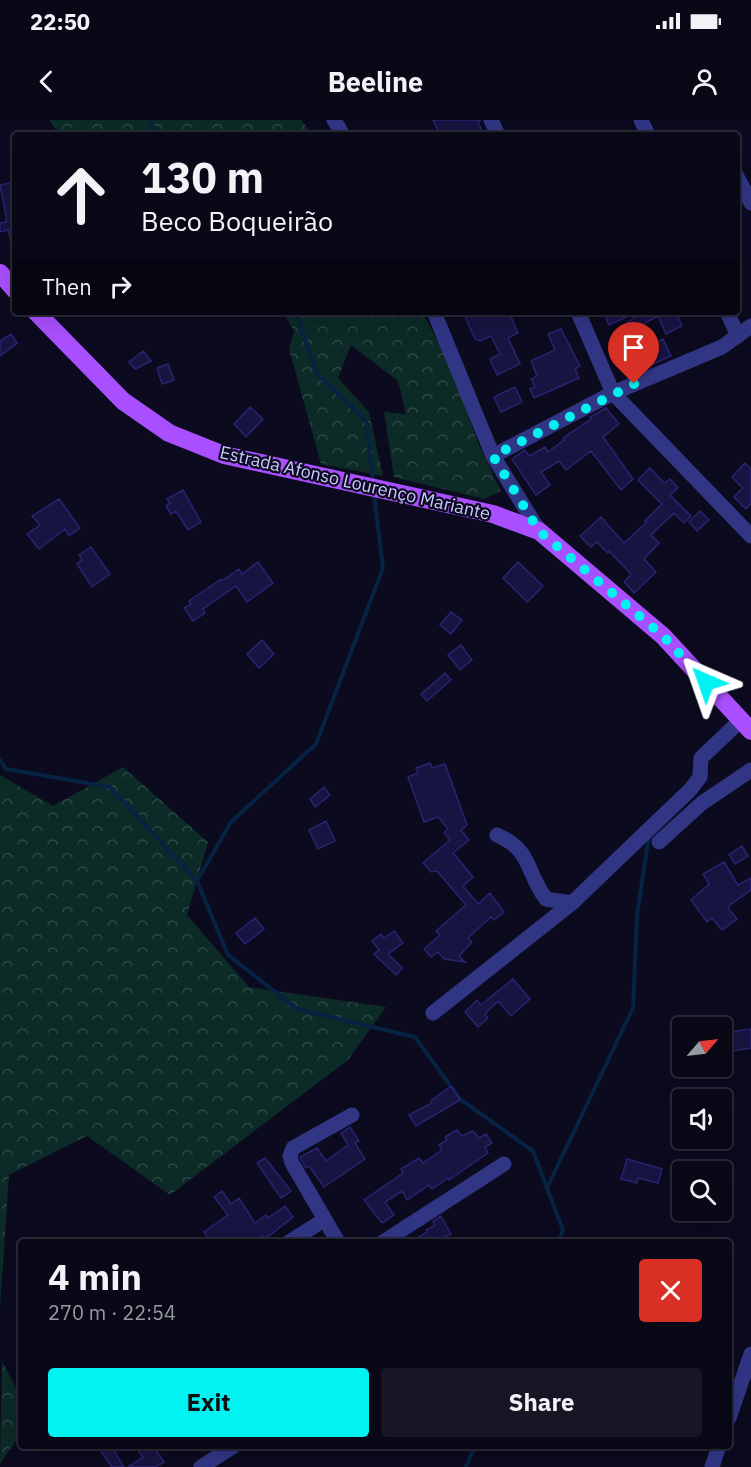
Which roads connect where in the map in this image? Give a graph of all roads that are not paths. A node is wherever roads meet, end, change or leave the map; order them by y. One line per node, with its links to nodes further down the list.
1 (740, 182): 2 (street)
2 (751, 203)
3 (0, 273): 4 (main road)
4 (12, 287)
5 (39, 315): 12 (main road, Estrada Afonso Lourenço Mariante)
6 (435, 315): 11 (street)
7 (579, 315): 10 (street)
8 (730, 315): 9 (street)
9 (747, 330): 10 (street)
10 (613, 393): 11 (street); 13 (street)
11 (493, 456): 12 (street)
12 (539, 531): 14 (main road, Estrada Afonso Lourenço Mariante)
13 (751, 536)
14 (746, 726): 18 (street)
15 (751, 770): 17 (street)
16 (497, 835): 18 (street)
17 (659, 842)
18 (572, 903): 19 (street)
19 (433, 1012)
20 (352, 1115): 22 (street)
21 (504, 1164): 25 (street)
22 (324, 1220): 23 (street); 24 (street)
23 (294, 1239)
24 (336, 1239)
25 (388, 1239)
26 (751, 1354): 27 (street)
27 (732, 1409)
28 (229, 1449): 30 (street)
29 (718, 1449): 31 (street)
30 (201, 1467)
31 (712, 1467)

